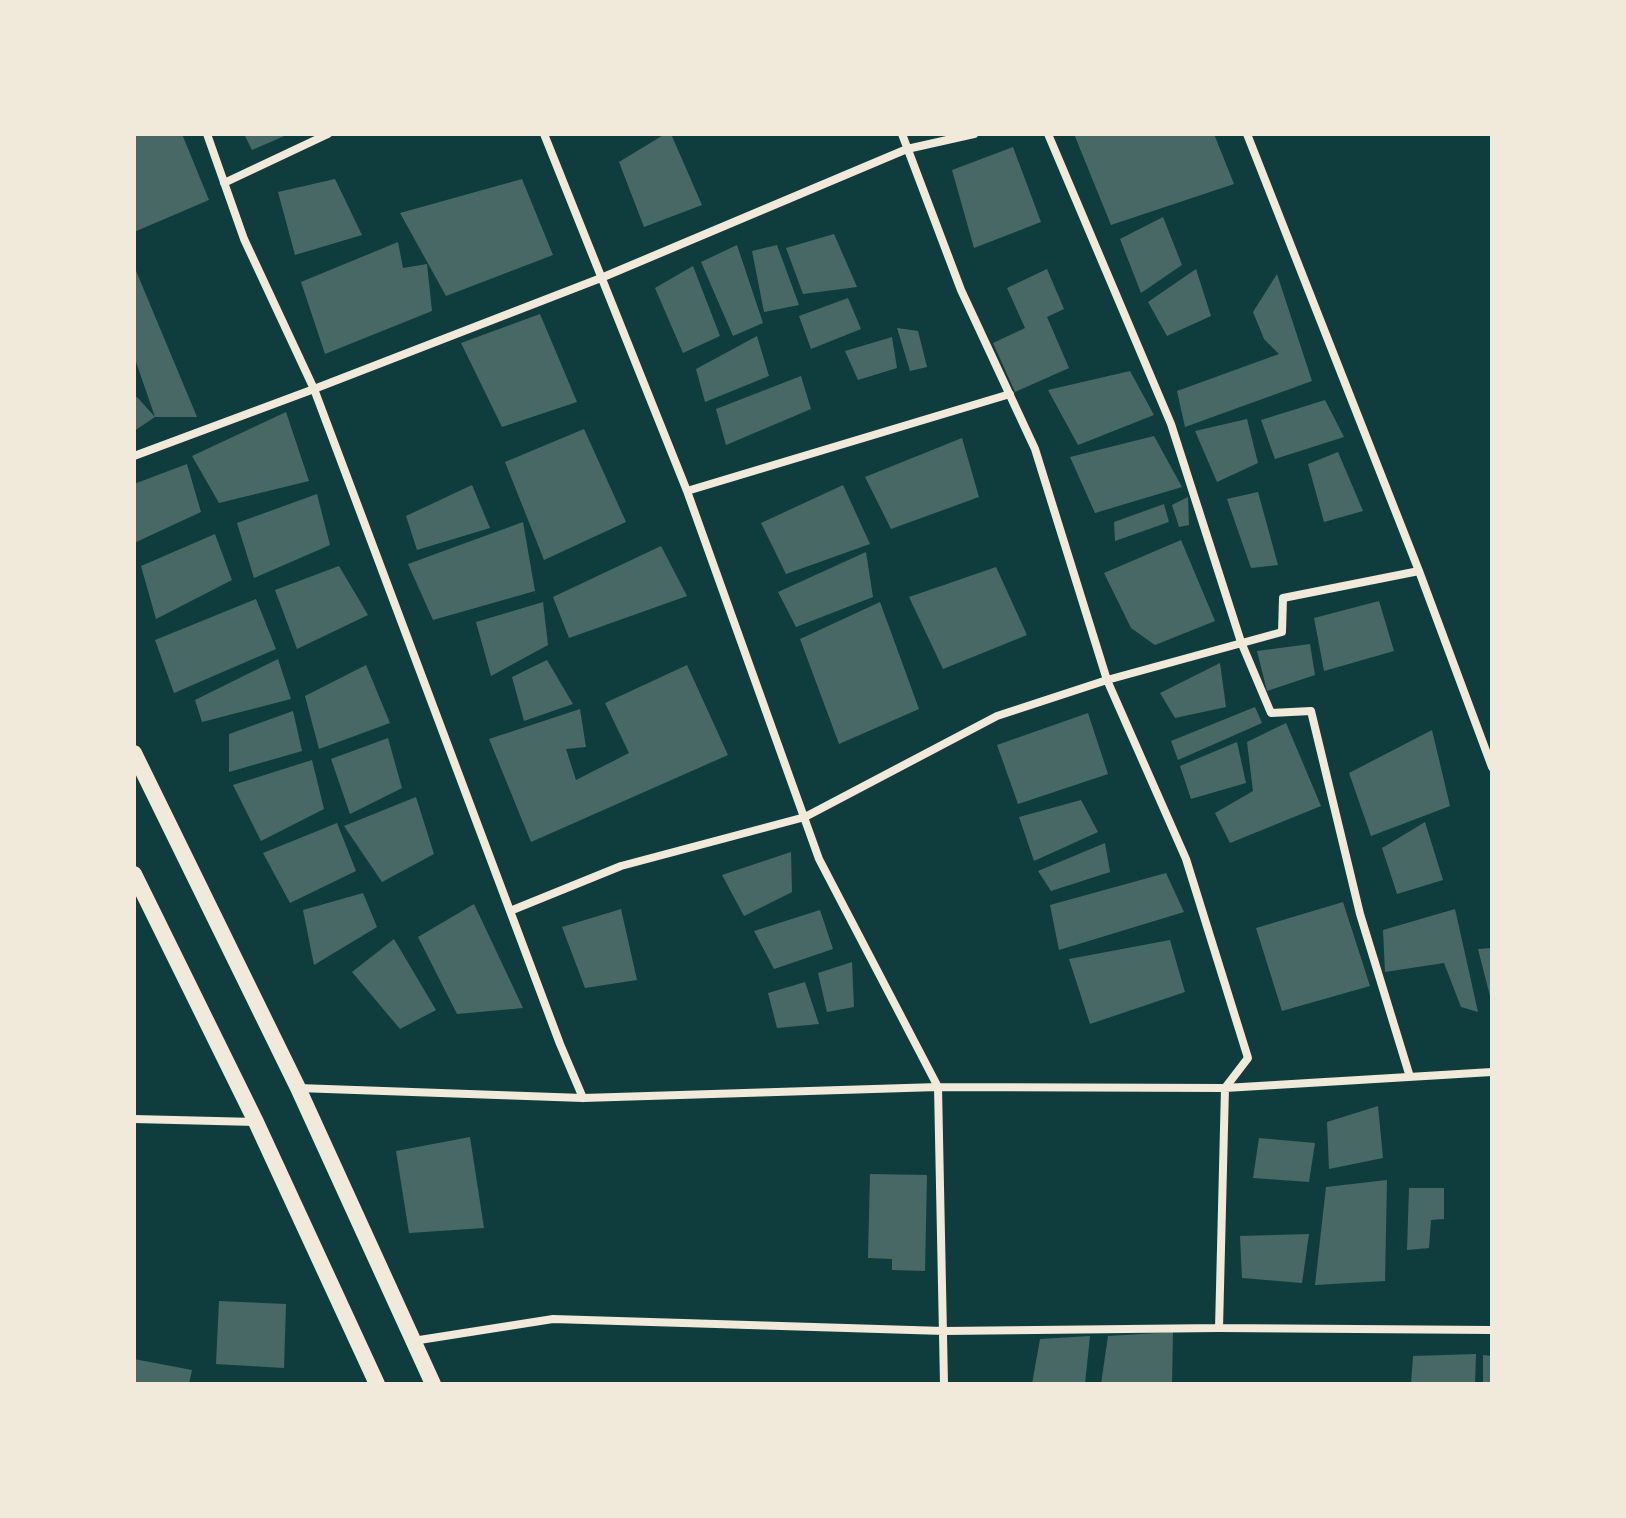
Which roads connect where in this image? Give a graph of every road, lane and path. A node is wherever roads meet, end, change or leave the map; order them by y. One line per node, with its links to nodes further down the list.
1 (207, 134): 9 (street)
2 (328, 134): 9 (street)
3 (544, 134): 10 (street)
4 (902, 134): 8 (street)
5 (974, 134): 8 (street)
6 (1048, 134): 16 (street)
7 (1247, 134): 15 (street)
8 (907, 149): 10 (street); 12 (street)
9 (224, 183): 11 (street)
10 (601, 278): 11 (street); 14 (street)
11 (314, 389): 13 (street); 22 (street)
12 (1010, 394): 14 (street); 17 (street)
13 (134, 456)
14 (687, 491): 20 (street)
15 (1419, 571): 16 (street); 19 (street)
16 (1241, 642): 17 (street); 24 (street)
17 (1107, 680): 20 (street); 27 (street)
18 (134, 753): 26 (main road)
19 (1492, 767)
20 (805, 817): 22 (street); 25 (street)
21 (134, 874): 30 (main road)
22 (510, 911): 28 (street)
23 (1492, 1072): 24 (street)
24 (1410, 1077): 27 (street)
25 (938, 1087): 27 (street); 28 (street); 33 (street)
26 (298, 1088): 28 (street); 34 (main road)
27 (1225, 1088): 31 (street)
28 (583, 1098)
29 (134, 1119): 30 (street)
30 (256, 1122): 35 (main road)
31 (1219, 1328): 32 (street); 33 (street)
32 (1492, 1330)
33 (944, 1331): 34 (street); 37 (street)
34 (413, 1341): 36 (main road)
35 (377, 1384)
36 (433, 1384)
37 (944, 1384)

